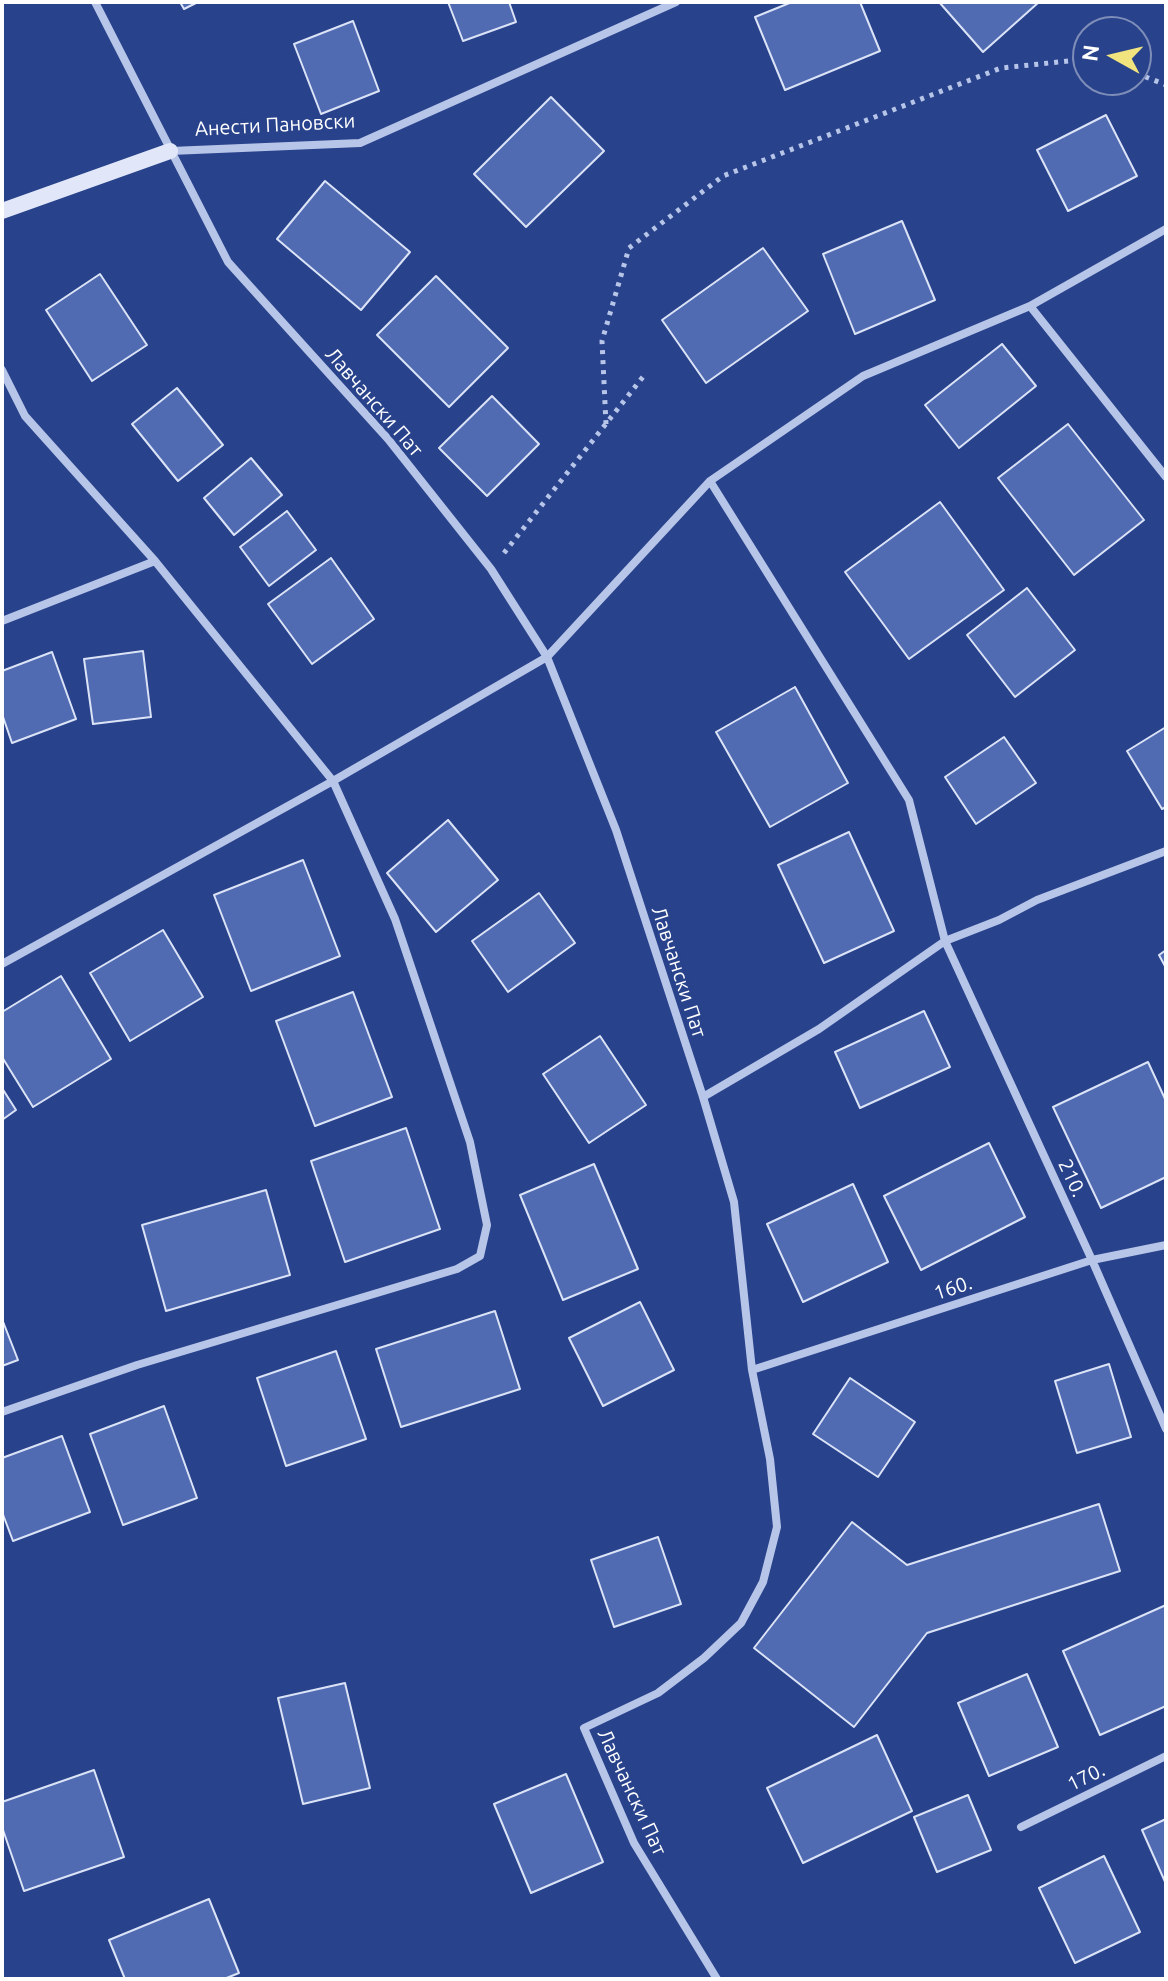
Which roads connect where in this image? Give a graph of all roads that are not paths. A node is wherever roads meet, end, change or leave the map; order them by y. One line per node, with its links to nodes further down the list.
1 (95, 2): 3 (street, Лавчански Пат)
2 (676, 2): 3 (street, Анести Пановски)
3 (170, 151): 4 (street, Анести Пановски); 12 (street, Лавчански Пат)
4 (2, 211)
5 (1166, 229): 6 (street)
6 (1030, 306): 8 (street); 9 (street)
7 (2, 370): 10 (street)
8 (1166, 477)
9 (710, 481): 12 (street); 15 (street, 210.)
10 (155, 561): 11 (street); 13 (street)
11 (2, 621)
12 (547, 657): 13 (street); 17 (street, Лавчански Пат)
13 (333, 781): 16 (street); 21 (street)
14 (1166, 851): 15 (street)
15 (945, 941): 17 (street); 19 (street, 210.)
16 (2, 964)
17 (703, 1097): 20 (street, Лавчански Пат)
18 (1166, 1245): 19 (street, 160.)
19 (1092, 1260): 20 (street, 160.); 22 (street, 210.)
20 (752, 1370): 25 (street, Лавчански Пат)
21 (2, 1412)
22 (1166, 1429)
23 (1166, 1756): 24 (street, 170.)
24 (1021, 1827)
25 (717, 1979)

